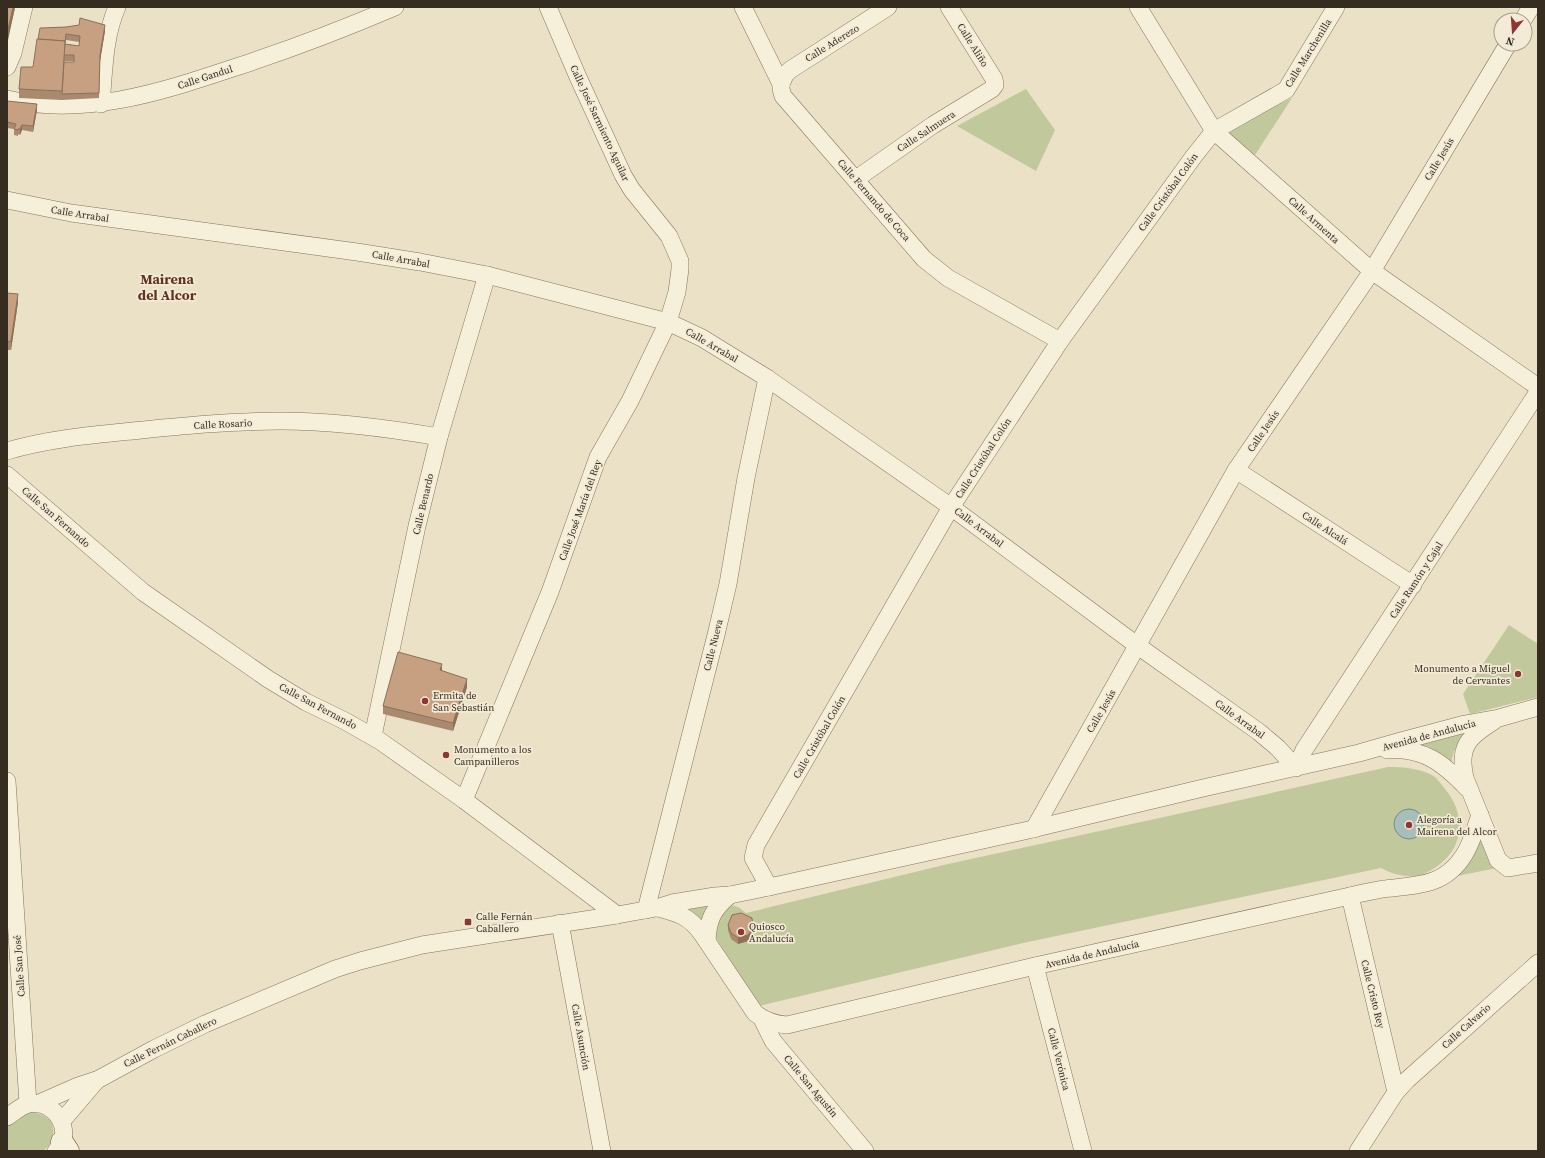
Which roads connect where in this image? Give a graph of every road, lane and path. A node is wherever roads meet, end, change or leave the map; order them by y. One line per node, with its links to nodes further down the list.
1 (24, 7): 11 (street)
2 (117, 7): 15 (street)
3 (395, 7): 15 (street, Calle Gandul)
4 (548, 7): 21 (street, Calle José Sarmiento Aguilar)
5 (743, 7): 12 (street, Calle Fernando de Coca)
6 (888, 7): 12 (street, Calle Aderezo)
7 (949, 7): 13 (street, Calle Aliño)
8 (1138, 7): 16 (street, Calle Armenta)
9 (1336, 7): 16 (street, Calle Marchenilla)
10 (1503, 52): 19 (street, Calle Jesús)
11 (7, 66)
12 (782, 84): 17 (street, Calle Fernando de Coca)
13 (995, 84): 17 (street, Calle Salmuera)
14 (7, 99): 15 (street, Calle Gandul)
15 (101, 104)
16 (1214, 131): 19 (street, Calle Armenta); 22 (street, Calle Cristóbal Colón)
17 (856, 178): 22 (street, Calle Fernando de Coca)
18 (7, 200): 20 (street, Calle Arrabal)
19 (1372, 271): 24 (street, Calle Armenta); 28 (street, Calle Jesús)
20 (487, 276): 21 (street, Calle Arrabal); 26 (street, Calle Benardo)
21 (668, 322): 23 (street, Calle Arrabal); 40 (street, Calle José María del Rey)
22 (1060, 341): 30 (street, Calle Cristóbal Colón)
23 (767, 378): 30 (street, Calle Arrabal); 47 (street, Calle Nueva)
24 (1538, 387)
25 (1538, 392): 31 (street, Calle Ramón y Cajal)
26 (439, 437): 27 (street, Calle Rosario); 35 (street, Calle Benardo)
27 (7, 451)
28 (1236, 470): 31 (street, Calle Alcalá); 32 (street, Calle Jesús)
29 (7, 475): 35 (street, Calle San Fernando)
30 (952, 507): 32 (street, Calle Arrabal); 44 (street, Calle Cristóbal Colón)
31 (1413, 585): 37 (street, Calle Ramón y Cajal)
32 (1138, 646): 37 (street, Calle Arrabal); 42 (street, Calle Jesús)
33 (1538, 707): 34 (street)
34 (1499, 718): 36 (street, Avenida de Andalucía); 39 (street)
35 (373, 736): 40 (street, Calle San Fernando)
36 (1359, 754): 37 (street, Avenida de Andalucía); 39 (street, Avenida de Andalucía)
37 (1296, 768): 42 (street, Avenida de Andalucía)
38 (7, 790): 56 (street, Calle San José)
39 (1470, 792): 41 (street)
40 (464, 800): 48 (street, Calle San Fernando)
41 (1480, 815): 43 (street); 46 (street, Avenida de Andalucía)
42 (1034, 829): 44 (street, Avenida de Andalucía)
43 (1538, 863)
44 (769, 887): 45 (street, Avenida de Andalucía)
45 (730, 895): 47 (street, Avenida de Andalucía); 50 (street)
46 (1350, 896): 52 (street, Avenida de Andalucía); 55 (street, Calle Cristo Rey)
47 (651, 909): 48 (street, Calle Fernán Caballero); 50 (street)
48 (617, 915): 49 (street, Calle Fernán Caballero)
49 (560, 923): 54 (street, Calle Fernán Caballero); 60 (street, Calle Asunción)
50 (707, 942): 53 (street)
51 (1538, 962): 55 (street, Calle Calvario)
52 (1036, 966): 53 (street, Avenida de Andalucía); 62 (street, Calle Verónica)
53 (762, 1019): 61 (street, Calle San Agustín)
54 (99, 1078): 56 (street, Calle Fernán Caballero); 58 (street)
55 (1396, 1092): 63 (street, Calle Calvario)
56 (32, 1104): 57 (street, Calle Fernán Caballero); 58 (street)
57 (7, 1117)
58 (62, 1121): 59 (street)
59 (62, 1148)
60 (602, 1151)
61 (865, 1151)
62 (1083, 1151)
63 (1358, 1151)

